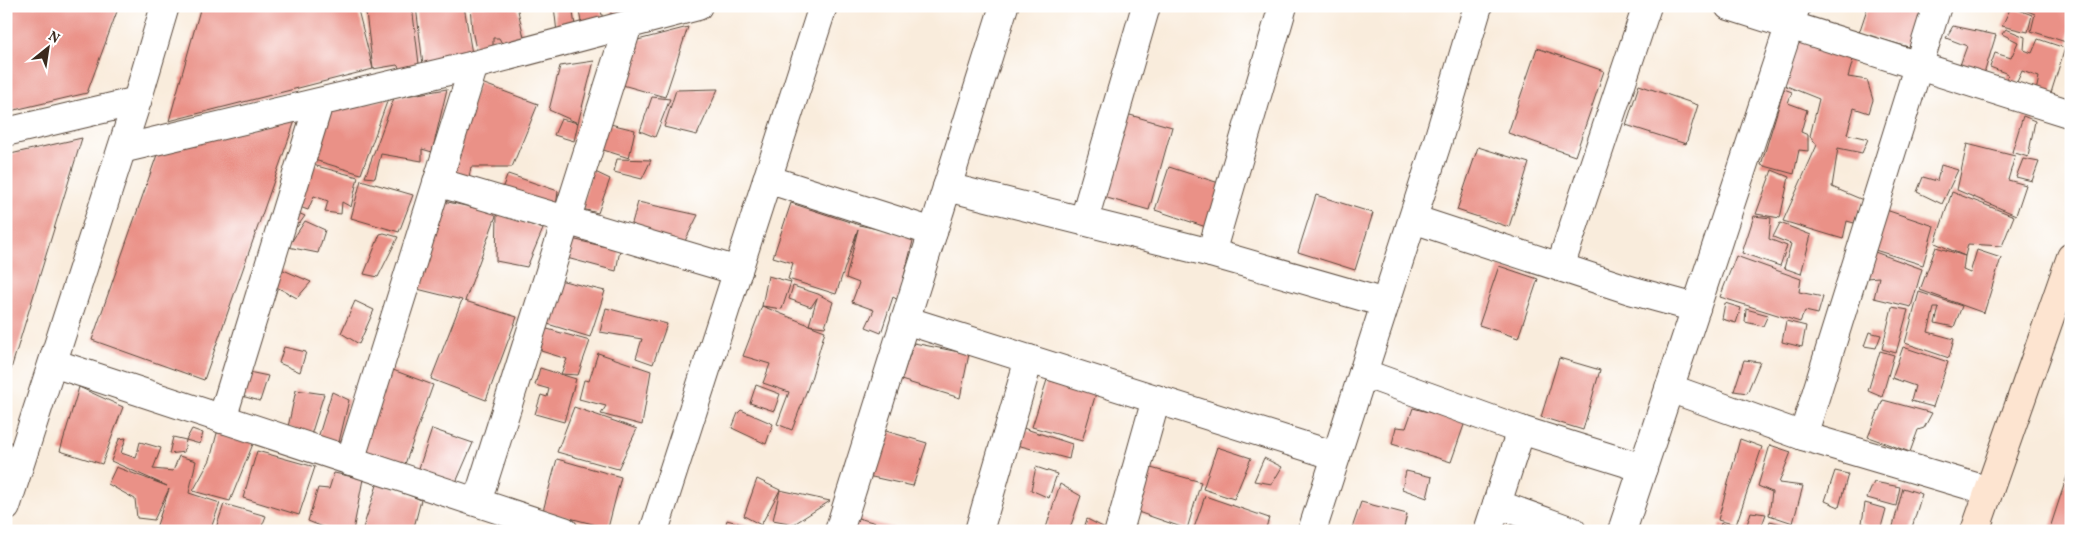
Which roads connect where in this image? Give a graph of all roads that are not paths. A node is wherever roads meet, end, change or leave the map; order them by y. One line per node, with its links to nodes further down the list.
1 (165, 6): 15 (street)
2 (698, 6): 12 (street)
3 (823, 6): 20 (street)
4 (1004, 6): 22 (street)
5 (1146, 6): 24 (street)
6 (1283, 6): 27 (street)
7 (1478, 6): 23 (street)
8 (1647, 6): 29 (street)
9 (1729, 6): 11 (street)
10 (1937, 6): 14 (street)
11 (1793, 16): 14 (street); 32 (street)
12 (628, 24): 13 (street); 25 (street)
13 (474, 66): 16 (street); 21 (street)
14 (1918, 66): 17 (street); 41 (street)
15 (137, 101): 18 (street); 19 (street)
16 (319, 103): 19 (street); 39 (street)
17 (2071, 114)
18 (6, 132)
19 (122, 149): 35 (street)
20 (768, 179): 26 (street); 30 (street)
21 (437, 182): 25 (street); 43 (street)
22 (947, 187): 24 (street); 26 (street)
23 (1413, 219): 29 (street); 31 (street)
24 (1084, 220): 27 (street)
25 (566, 221): 30 (street); 46 (street)
26 (933, 232): 33 (street)
27 (1212, 253): 31 (street)
28 (2071, 257): 45 (street)
29 (1560, 267): 32 (street)
30 (738, 271): 50 (street)
31 (1385, 303): 36 (street)
32 (1696, 308): 37 (street)
33 (905, 320): 34 (street); 51 (street)
34 (1029, 359): 38 (street); 52 (street)
35 (53, 363): 39 (street); 48 (street)
36 (1363, 373): 40 (street); 42 (street)
37 (1669, 388): 41 (street); 44 (street)
38 (1156, 399): 42 (street); 53 (street)
39 (222, 419): 43 (street)
40 (1521, 430): 44 (street); 47 (street)
41 (1803, 436): 45 (street)
42 (1336, 456): 54 (street)
43 (350, 461): 46 (street)
44 (1643, 468): 57 (street)
45 (1989, 491): 58 (street)
46 (476, 502): 49 (street)
47 (1497, 504): 55 (street); 56 (street)
48 (6, 507)
49 (564, 531)
50 (654, 531)
51 (839, 531)
52 (978, 531)
53 (1119, 531)
54 (1312, 531)
55 (1488, 531)
56 (1572, 531)
57 (1622, 531)
58 (1975, 531)

